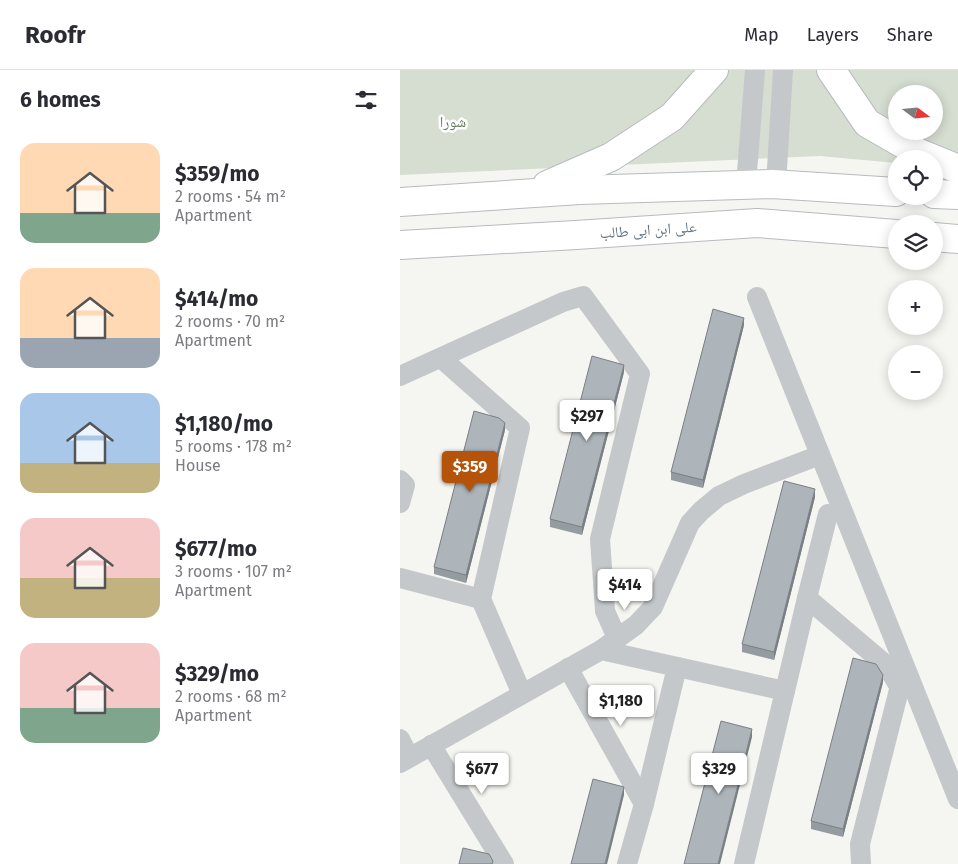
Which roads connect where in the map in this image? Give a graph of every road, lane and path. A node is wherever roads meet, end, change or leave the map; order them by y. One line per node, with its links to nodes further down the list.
1 (714, 70): 9 (main road)
2 (755, 70): 6 (street)
3 (782, 70): 7 (street)
4 (831, 70): 5 (main road)
5 (958, 168)
6 (746, 185): 7 (main road); 9 (main road)
7 (776, 185): 8 (main road)
8 (888, 192)
9 (525, 194): 12 (main road)
10 (943, 194): 11 (main road)
11 (958, 195)
12 (400, 202)
13 (888, 233): 16 (main road, علی ابن ابی طالب)
14 (943, 238): 15 (main road)
15 (958, 239)
16 (400, 245)
17 (757, 297): 20 (street)
18 (441, 358): 19 (street); 26 (street); 27 (street)
19 (400, 376)
20 (820, 455): 27 (street); 29 (street)
21 (400, 480): 22 (street)
22 (400, 504)
23 (828, 514): 25 (street)
24 (400, 578): 26 (street)
25 (807, 598): 32 (street); 33 (street)
26 (481, 599): 34 (street)
27 (617, 638): 28 (street)
28 (601, 650): 30 (street); 31 (street)
29 (905, 666): 32 (street); 38 (street)
30 (677, 667): 33 (street); 39 (street)
31 (568, 668): 34 (street); 39 (street)
32 (900, 686): 43 (street)
33 (785, 691): 42 (street)
34 (522, 694): 36 (street)
35 (400, 739): 37 (street)
36 (431, 745): 37 (street); 40 (street)
37 (405, 760)
38 (958, 799)
39 (644, 804): 41 (street)
40 (504, 864)
41 (627, 864)
42 (744, 864)
43 (861, 864)

